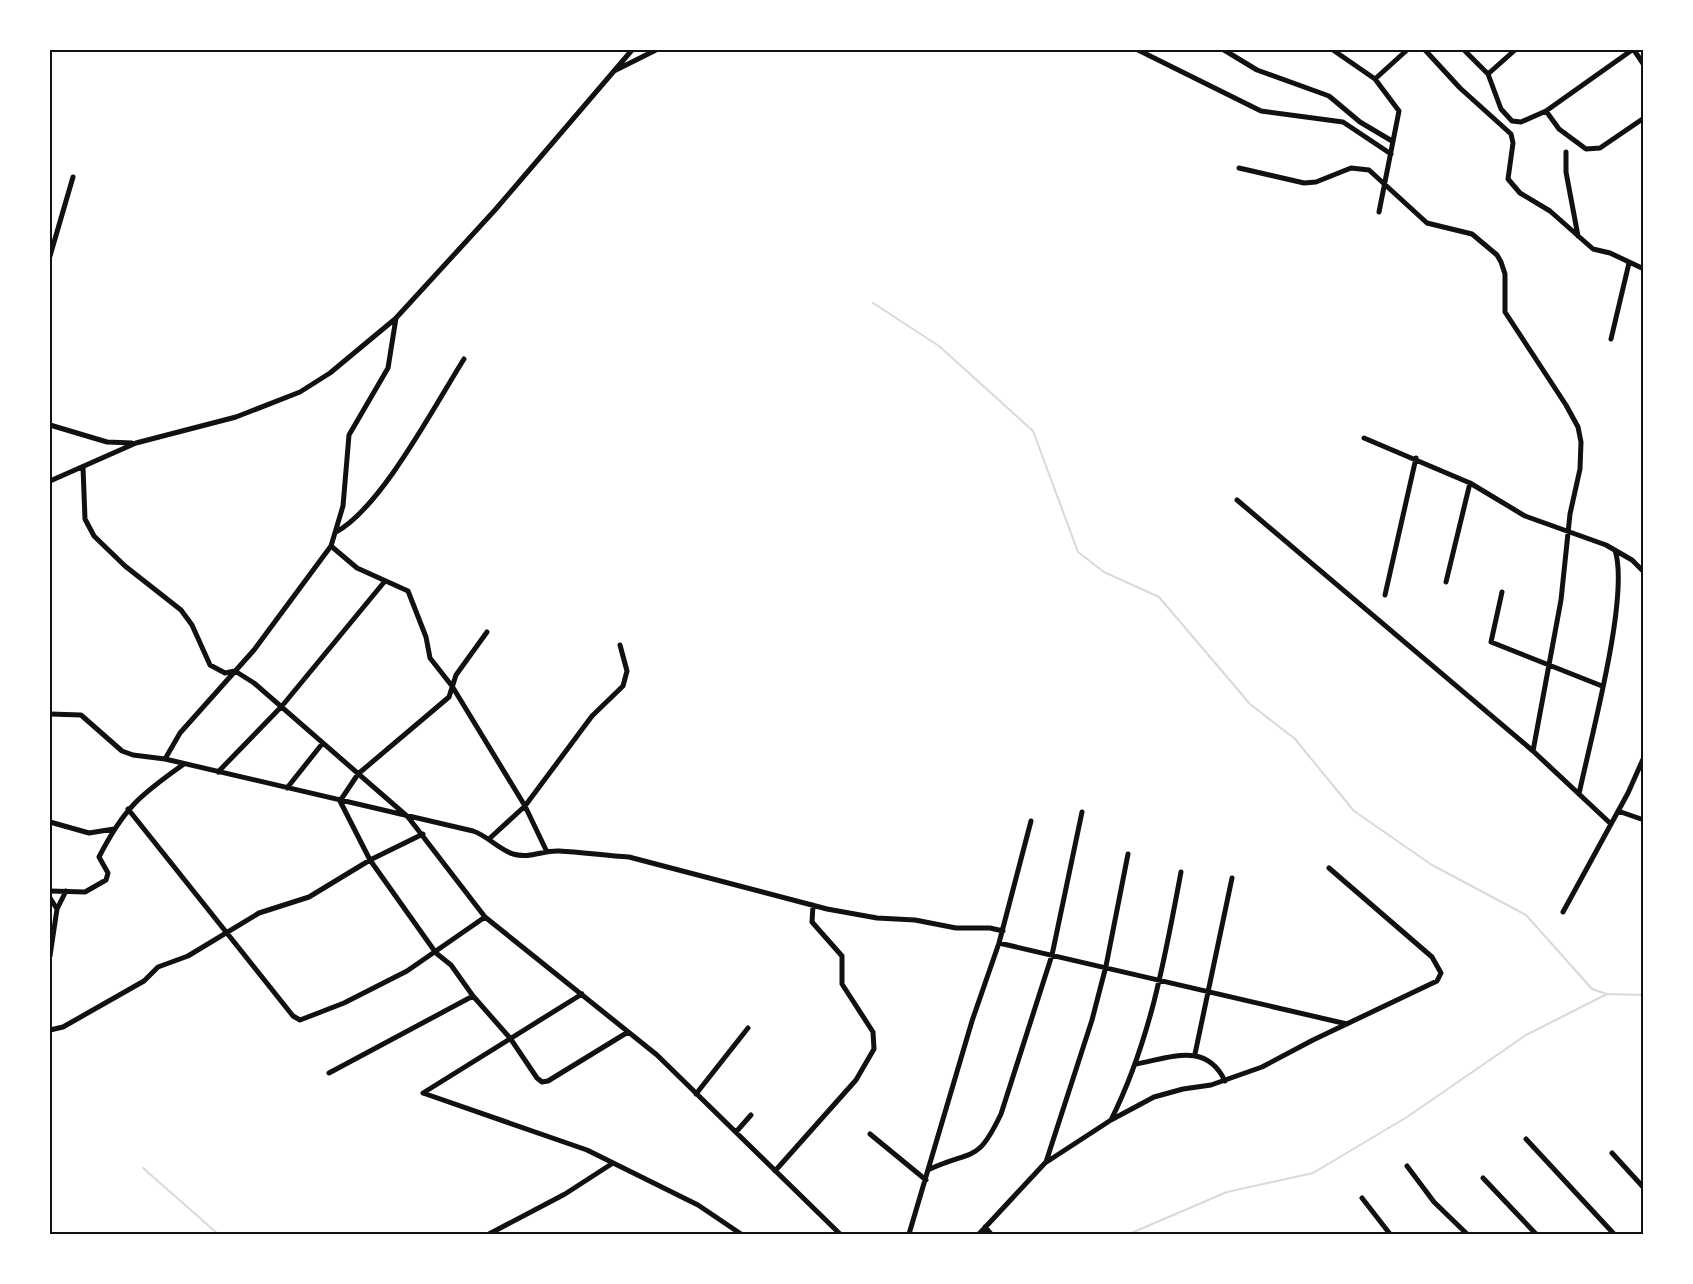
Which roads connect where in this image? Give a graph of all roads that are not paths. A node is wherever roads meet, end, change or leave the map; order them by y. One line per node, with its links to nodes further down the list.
1 (632, 50): 12 (street)
2 (656, 50): 12 (street)
3 (1138, 50): 19 (street)
4 (1224, 50): 17 (street)
5 (1333, 50): 14 (street)
6 (1407, 50): 14 (street)
7 (1425, 50): 24 (street)
8 (1464, 50): 13 (street)
9 (1515, 50): 13 (street)
10 (1633, 50): 11 (street); 15 (street)
11 (1644, 66)
12 (610, 73): 28 (street)
13 (1488, 74): 15 (street)
14 (1375, 79): 17 (street)
15 (1546, 111): 16 (street)
16 (1644, 118)
17 (1392, 141): 19 (street)
18 (1566, 152): 24 (street)
19 (1391, 154): 22 (street)
20 (1239, 168): 22 (street)
21 (74, 177): 25 (street)
22 (1384, 186): 23 (street); 40 (street)
23 (1379, 212)
24 (1578, 236): 26 (street)
25 (50, 253)
26 (1629, 263): 27 (street); 29 (street)
27 (1644, 269)
28 (396, 318): 33 (street); 39 (street)
29 (1611, 339)
30 (464, 359): 39 (street)
31 (50, 425): 33 (street)
32 (1364, 438): 34 (street)
33 (136, 443): 35 (street)
34 (1416, 458): 37 (street); 47 (street)
35 (83, 467): 36 (street); 51 (street)
36 (50, 481)
37 (1470, 483): 40 (street); 45 (street)
38 (1238, 500): 57 (street)
39 (336, 532): 41 (street)
40 (1569, 532): 42 (street); 50 (street)
41 (331, 546): 44 (street); 51 (street)
42 (1615, 550): 43 (street); 53 (street)
43 (1644, 572)
44 (384, 581): 52 (street); 54 (street)
45 (1446, 582)
46 (1502, 592): 50 (street)
47 (1385, 595)
48 (487, 632): 52 (street)
49 (620, 645): 67 (street)
50 (1551, 664): 53 (street); 57 (street)
51 (235, 671): 54 (street); 59 (street)
52 (452, 686): 63 (street); 67 (street)
53 (1602, 686): 65 (street)
54 (282, 706): 56 (street); 62 (street)
55 (50, 714): 59 (street)
56 (322, 744): 63 (street); 64 (street)
57 (1533, 751): 65 (street)
58 (1644, 757): 61 (street)
59 (165, 759): 60 (street)
60 (184, 764): 62 (street); 68 (street)
61 (1642, 768): 69 (street)
62 (218, 772): 64 (street)
63 (358, 774): 66 (street); 71 (street)
64 (287, 788): 66 (street)
65 (1579, 794): 75 (street)
66 (340, 801): 71 (street); 81 (street)
67 (525, 806): 78 (street); 79 (street)
68 (128, 808): 76 (street); 93 (street)
69 (1618, 811): 72 (street); 75 (street)
70 (1082, 812): 96 (street)
71 (408, 817): 77 (street); 78 (street)
72 (1644, 820)
73 (1031, 821): 92 (street)
74 (50, 822): 76 (street)
75 (1611, 824): 90 (street)
76 (114, 829): 86 (street)
77 (423, 834): 81 (street); 91 (street)
78 (489, 838): 79 (street)
79 (547, 852): 88 (street)
80 (1128, 854): 98 (street)
81 (370, 860): 93 (street); 95 (street)
82 (1329, 867): 103 (street)
83 (1181, 872): 99 (street)
84 (1233, 878): 100 (street)
85 (50, 891): 86 (street)
86 (66, 891): 89 (street)
87 (50, 898): 89 (street)
88 (813, 905): 92 (street); 123 (street)
89 (57, 909): 97 (street)
90 (1563, 912)
91 (485, 917): 95 (street); 101 (street)
92 (1003, 931): 94 (street)
93 (228, 934): 95 (street); 105 (street)
94 (999, 943): 96 (street); 122 (street)
95 (436, 953): 102 (street)
96 (1052, 955): 98 (street); 122 (street)
97 (50, 956)
98 (1106, 966): 99 (street); 120 (street)
99 (1159, 978): 100 (street); 109 (street)
100 (1208, 990): 103 (street); 108 (street)
101 (582, 994): 106 (street); 107 (street)
102 (473, 996): 107 (street); 110 (street)
103 (1347, 1024): 111 (street)
104 (748, 1028): 112 (street)
105 (50, 1030)
106 (628, 1032): 107 (street); 112 (street)
107 (510, 1038): 119 (street)
108 (1195, 1054): 109 (street); 111 (street)
109 (1136, 1064): 114 (street)
110 (328, 1073)
111 (1225, 1081): 114 (street)
112 (696, 1094): 115 (street)
113 (751, 1115): 115 (street)
114 (1111, 1120): 120 (street)
115 (735, 1132): 123 (street)
116 (870, 1134): 125 (street)
117 (1526, 1139): 138 (street)
118 (1612, 1153): 126 (street)
119 (613, 1163): 129 (street); 130 (street)
120 (1045, 1163): 128 (street)
121 (1407, 1166): 136 (street)
122 (930, 1169): 125 (street)
123 (775, 1171): 131 (street)
124 (1483, 1178): 137 (street)
125 (926, 1180): 132 (street)
126 (1644, 1188)
127 (1362, 1198): 135 (street)
128 (985, 1227): 133 (street); 134 (street)
129 (489, 1234)
130 (741, 1234)
131 (840, 1234)
132 (909, 1234)
133 (979, 1234)
134 (991, 1234)
135 (1390, 1234)
136 (1467, 1234)
137 (1536, 1234)
138 (1614, 1234)

